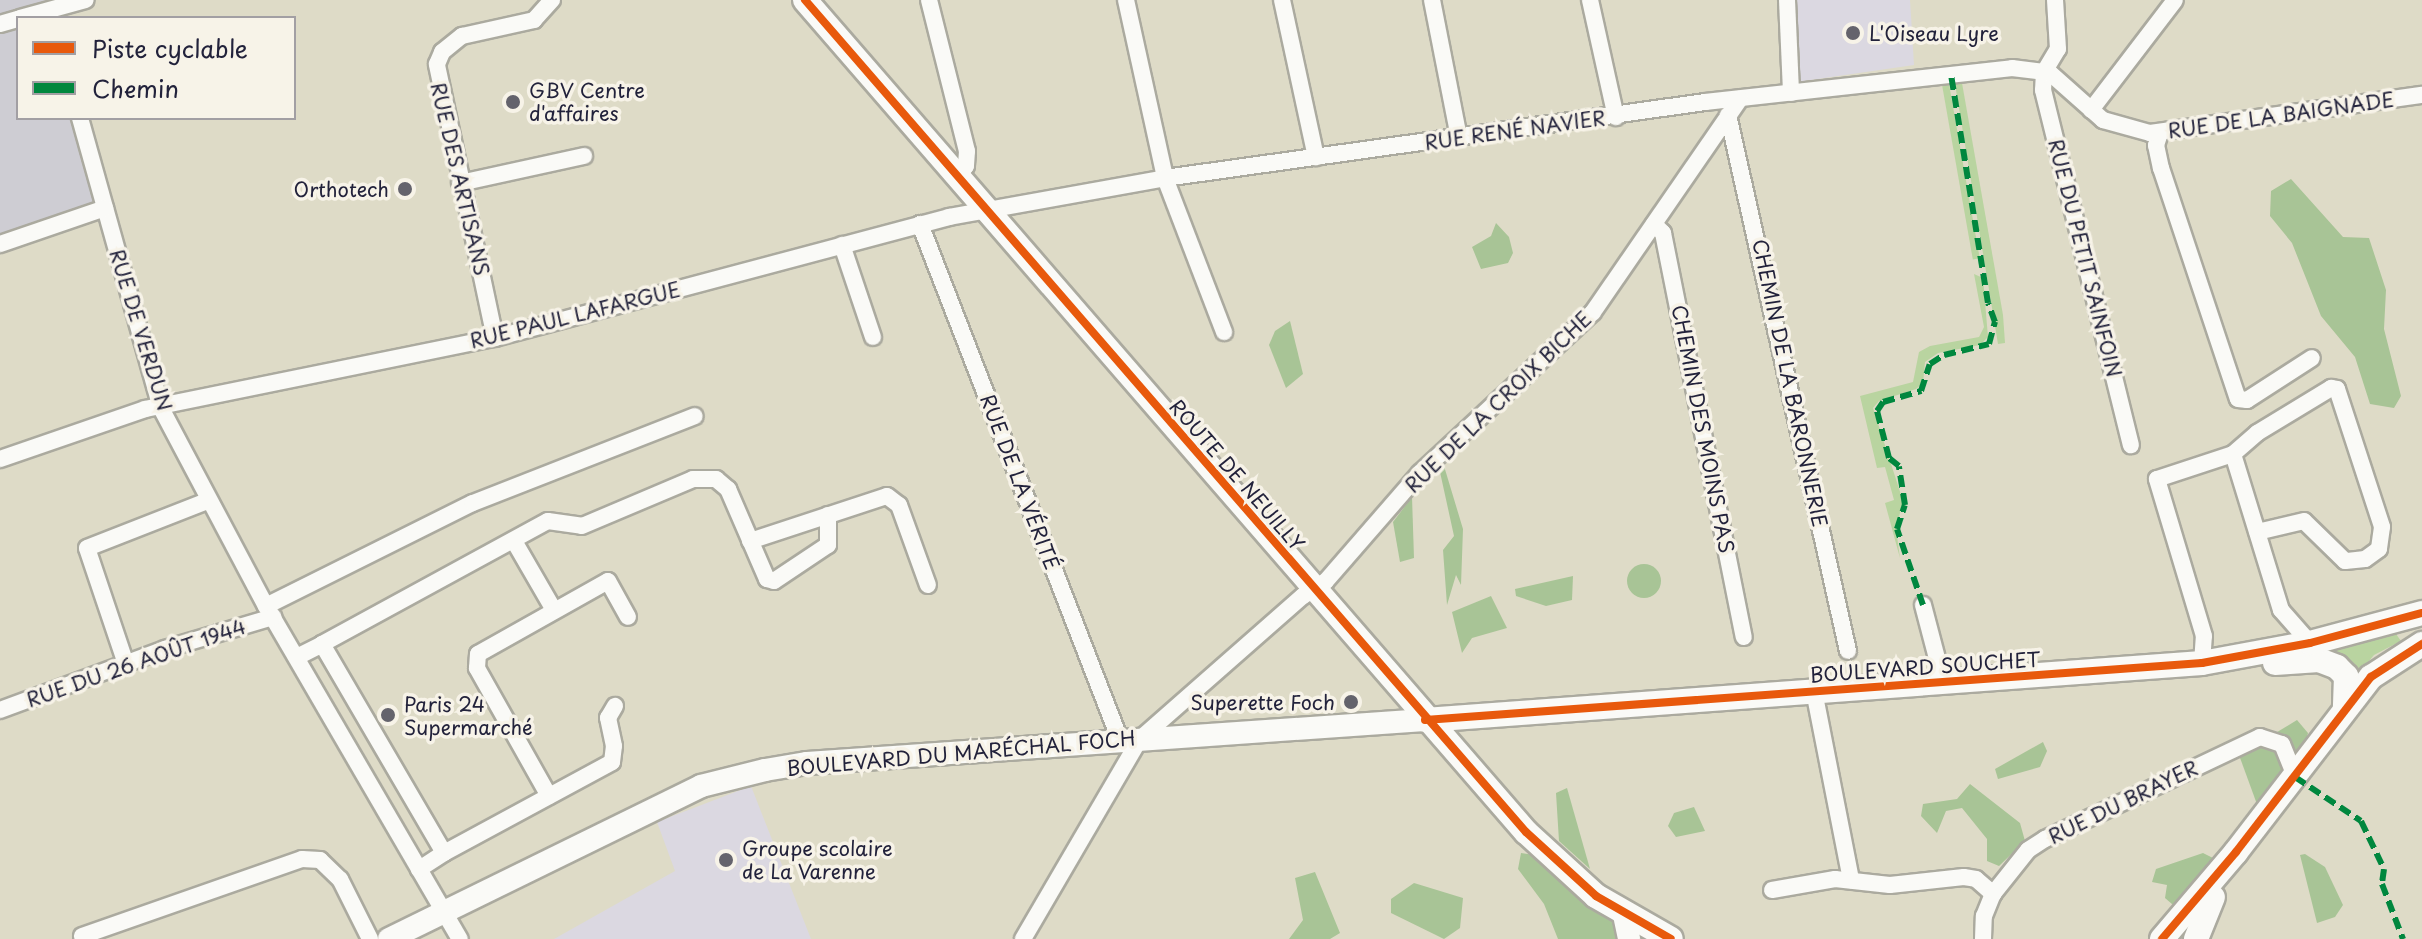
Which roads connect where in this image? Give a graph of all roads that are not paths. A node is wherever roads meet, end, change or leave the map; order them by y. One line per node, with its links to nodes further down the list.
1 (86, 0): 12 (street)
2 (552, 0): 27 (street, RUE DES ARTISANS)
3 (805, 0): 25 (main road, ROUTE DE NEUILLY)
4 (929, 0): 25 (street)
5 (1126, 0): 26 (street)
6 (1282, 0): 24 (street)
7 (1432, 0): 22 (street)
8 (1590, 0): 19 (street)
9 (1787, 0): 14 (street)
10 (2055, 0): 13 (street)
11 (2175, 0): 17 (street)
12 (52, 14)
13 (2044, 72): 14 (street, RUE RENÉ NAVIER); 17 (street, RUE DE LA BAIGNADE); 40 (street, RUE DU PETIT SAINFOIN)
14 (1791, 93): 16 (street, RUE RENÉ NAVIER)
15 (2422, 95): 21 (street, RUE DE LA BAIGNADE)
16 (1740, 99): 18 (street, RUE DE LA CROIX BICHE); 19 (street, RUE RENÉ NAVIER)
17 (2091, 110): 21 (street, RUE DE LA BAIGNADE)
18 (1728, 115): 31 (street, RUE DE LA CROIX BICHE); 59 (street, CHEMIN DE LA BARONNERIE)
19 (1616, 117): 22 (street, RUE RENÉ NAVIER)
20 (81, 120): 28 (street, RUE DE VERDUN)
21 (2160, 133): 37 (street)
22 (1459, 137): 24 (street, RUE RENÉ NAVIER)
23 (584, 156): 27 (street)
24 (1316, 157): 26 (street, RUE RENÉ NAVIER)
25 (958, 176): 29 (main road, ROUTE DE NEUILLY)
26 (1165, 178): 29 (street, RUE RENÉ NAVIER); 34 (street)
27 (460, 183): 36 (street, RUE DES ARTISANS)
28 (105, 208): 32 (street); 38 (street, RUE DE VERDUN)
29 (987, 211): 30 (street, RUE PAUL LAFARGUE); 49 (main road, ROUTE DE NEUILLY)
30 (920, 224): 33 (street, RUE PAUL LAFARGUE); 70 (street, RUE DE LA VÉRITÉ)
31 (1654, 224): 49 (street, RUE DE LA CROIX BICHE); 55 (street, CHEMIN DES MOINS PAS)
32 (0, 244)
33 (842, 245): 35 (street); 36 (street, RUE PAUL LAFARGUE)
34 (1224, 332)
35 (873, 337)
36 (495, 338): 38 (street, RUE PAUL LAFARGUE)
37 (2312, 358)
38 (161, 408): 42 (street, RUE PAUL LAFARGUE); 43 (street, RUE DE VERDUN)
39 (695, 416): 52 (street, RUE DU 26 AOÛT 1944)
40 (2131, 445)
41 (2233, 454): 45 (street); 45 (street); 62 (street)
42 (0, 459)
43 (207, 501): 52 (street, RUE DE VERDUN); 63 (street)
44 (828, 515): 47 (street); 47 (street); 48 (street)
45 (2257, 532): 56 (street)
46 (514, 541): 47 (street); 51 (street); 57 (street)
47 (750, 541)
48 (928, 585)
49 (1313, 588): 69 (main road, ROUTE DE NEUILLY); 70 (street, RUE DE LA CROIX BICHE)
50 (1923, 605): 64 (street)
51 (554, 610): 54 (street); 72 (street)
52 (269, 611): 61 (street, RUE DE VERDUN); 63 (street, RUE DU 26 AOÛT 1944)
53 (2422, 613): 56 (main road, BOULEVARD SOUCHET)
54 (628, 617)
55 (1744, 637)
56 (2310, 643): 60 (main road, BOULEVARD SOUCHET)
57 (322, 644): 61 (street); 74 (street)
58 (2422, 644): 67 (main road)
59 (1848, 651)
60 (2245, 656): 62 (main road, BOULEVARD SOUCHET); 67 (main road)
61 (297, 657): 75 (street, RUE DE VERDUN)
62 (2202, 663): 64 (main road, BOULEVARD SOUCHET)
63 (126, 664): 68 (street, RUE DU 26 AOÛT 1944)
64 (1943, 681): 65 (main road, BOULEVARD SOUCHET)
65 (1814, 691): 69 (main road, BOULEVARD SOUCHET); 76 (street)
66 (615, 706): 72 (street)
67 (2345, 709): 71 (main road)
68 (0, 710)
69 (1425, 720): 70 (main road, BOULEVARD DU MARÉCHAL FOCH); 80 (main road, ROUTE DE NEUILLY)
70 (1130, 739): 79 (main road, BOULEVARD DU MARÉCHAL FOCH); 85 (street, RUE DE LA CROIX BICHE)
71 (2295, 777): 73 (main road); 78 (street, RUE DU BRAYER)
72 (549, 796): 74 (street)
73 (2236, 852): 88 (main road); 89 (main road)
74 (444, 853): 75 (street)
75 (419, 869): 79 (street, RUE DE VERDUN)
76 (1851, 880): 77 (street); 78 (street)
77 (1772, 890)
78 (1993, 894): 87 (street, RUE DU BRAYER)
79 (444, 911): 83 (main road, BOULEVARD DU MARÉCHAL FOCH); 84 (street, RUE DE VERDUN)
80 (1636, 930): 86 (main road, ROUTE DE NEUILLY)
81 (82, 936): 82 (street)
82 (370, 939)
83 (389, 939)
84 (460, 939)
85 (1023, 939)
86 (1671, 939)
87 (1983, 939)
88 (2162, 939)
89 (2196, 939)

